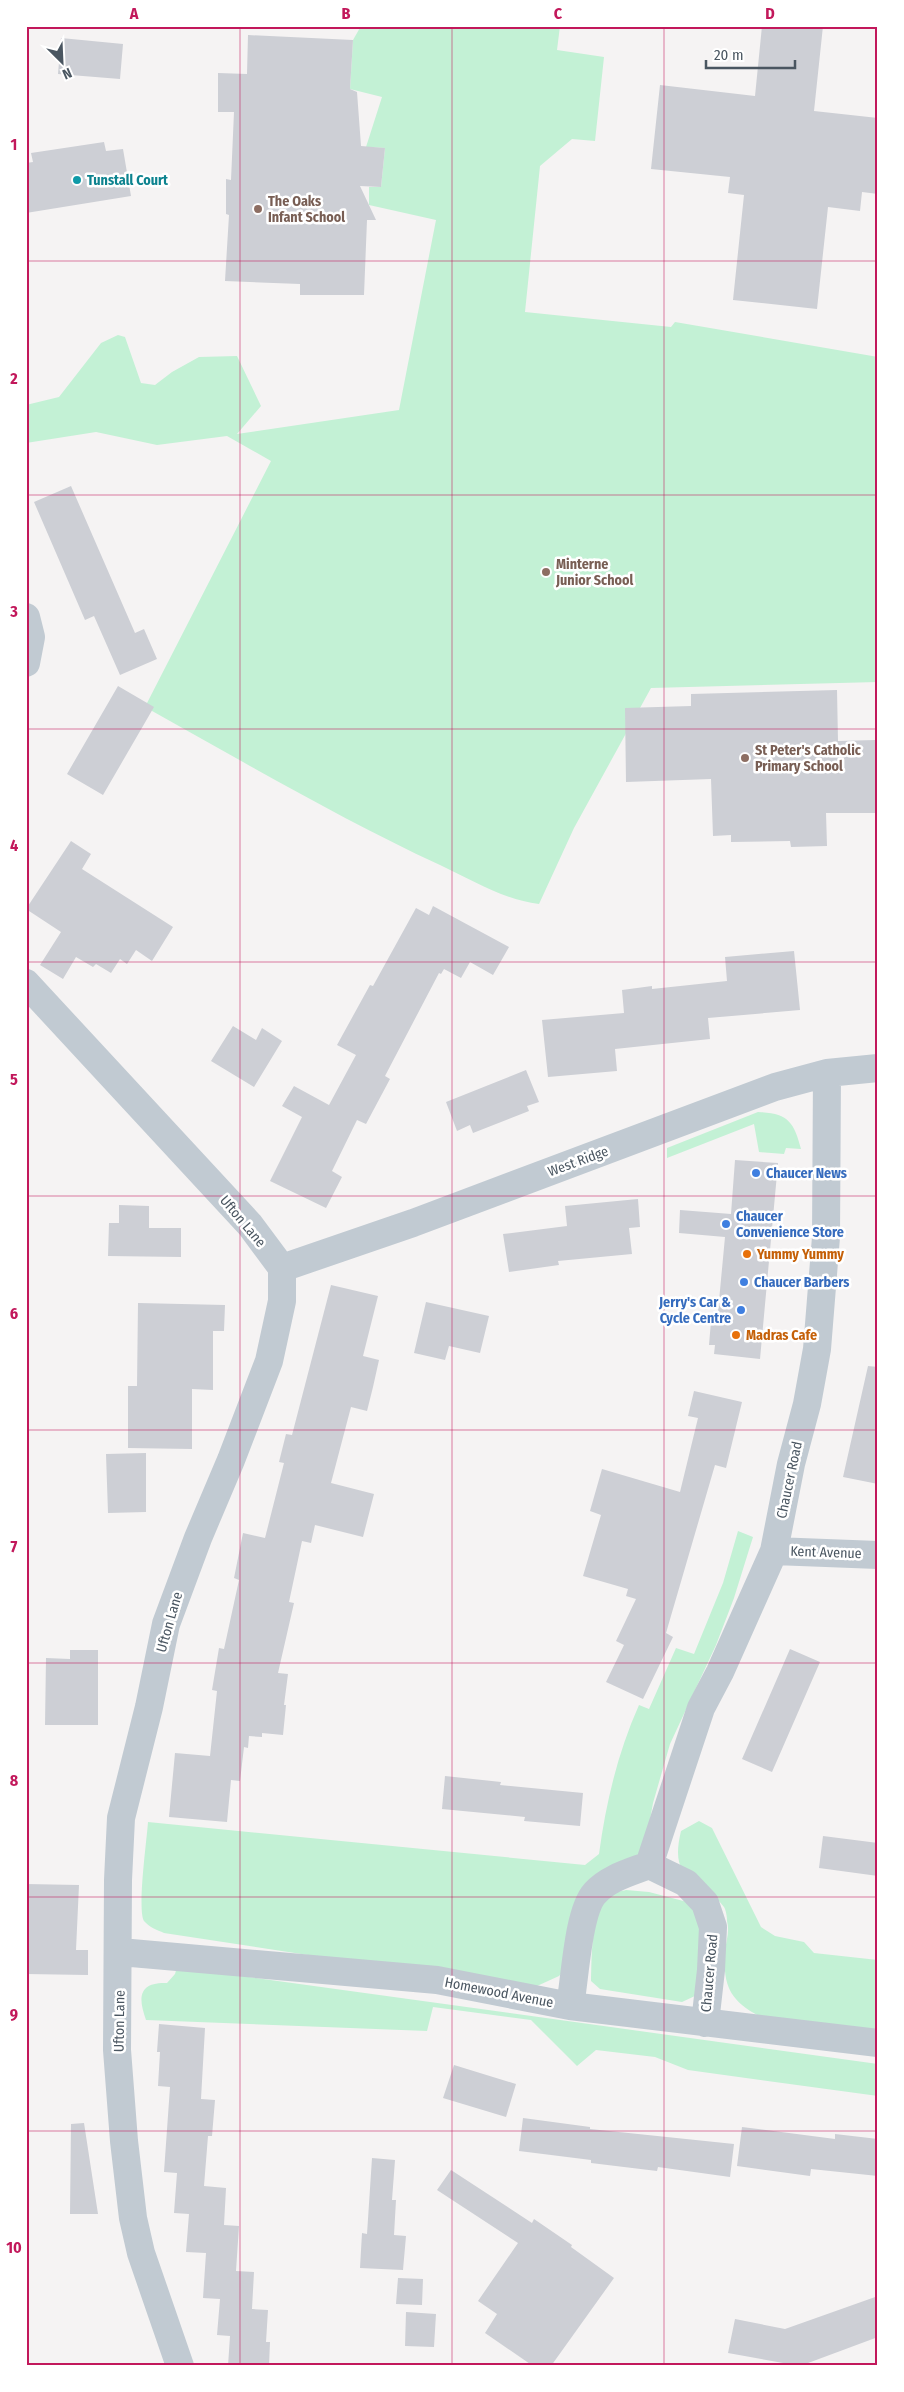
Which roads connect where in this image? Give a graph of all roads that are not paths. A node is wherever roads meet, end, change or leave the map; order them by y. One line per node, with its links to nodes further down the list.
1 (26, 618): 2 (street)
2 (26, 663)
3 (26, 983): 6 (street, Ufton Lane)
4 (878, 1068): 5 (street, West Ridge)
5 (827, 1073): 6 (street, West Ridge); 7 (street, Chaucer Road)
6 (282, 1268): 10 (street, Ufton Lane)
7 (774, 1551): 8 (street, Kent Avenue); 9 (street, Chaucer Road)
8 (878, 1555)
9 (650, 1865): 11 (street); 12 (street, Chaucer Road)
10 (120, 1952): 11 (street, Homewood Avenue); 14 (street, Ufton Lane)
11 (570, 2006): 12 (street, Homewood Avenue)
12 (704, 2023): 13 (street, Homewood Avenue)
13 (878, 2043)
14 (180, 2366)

